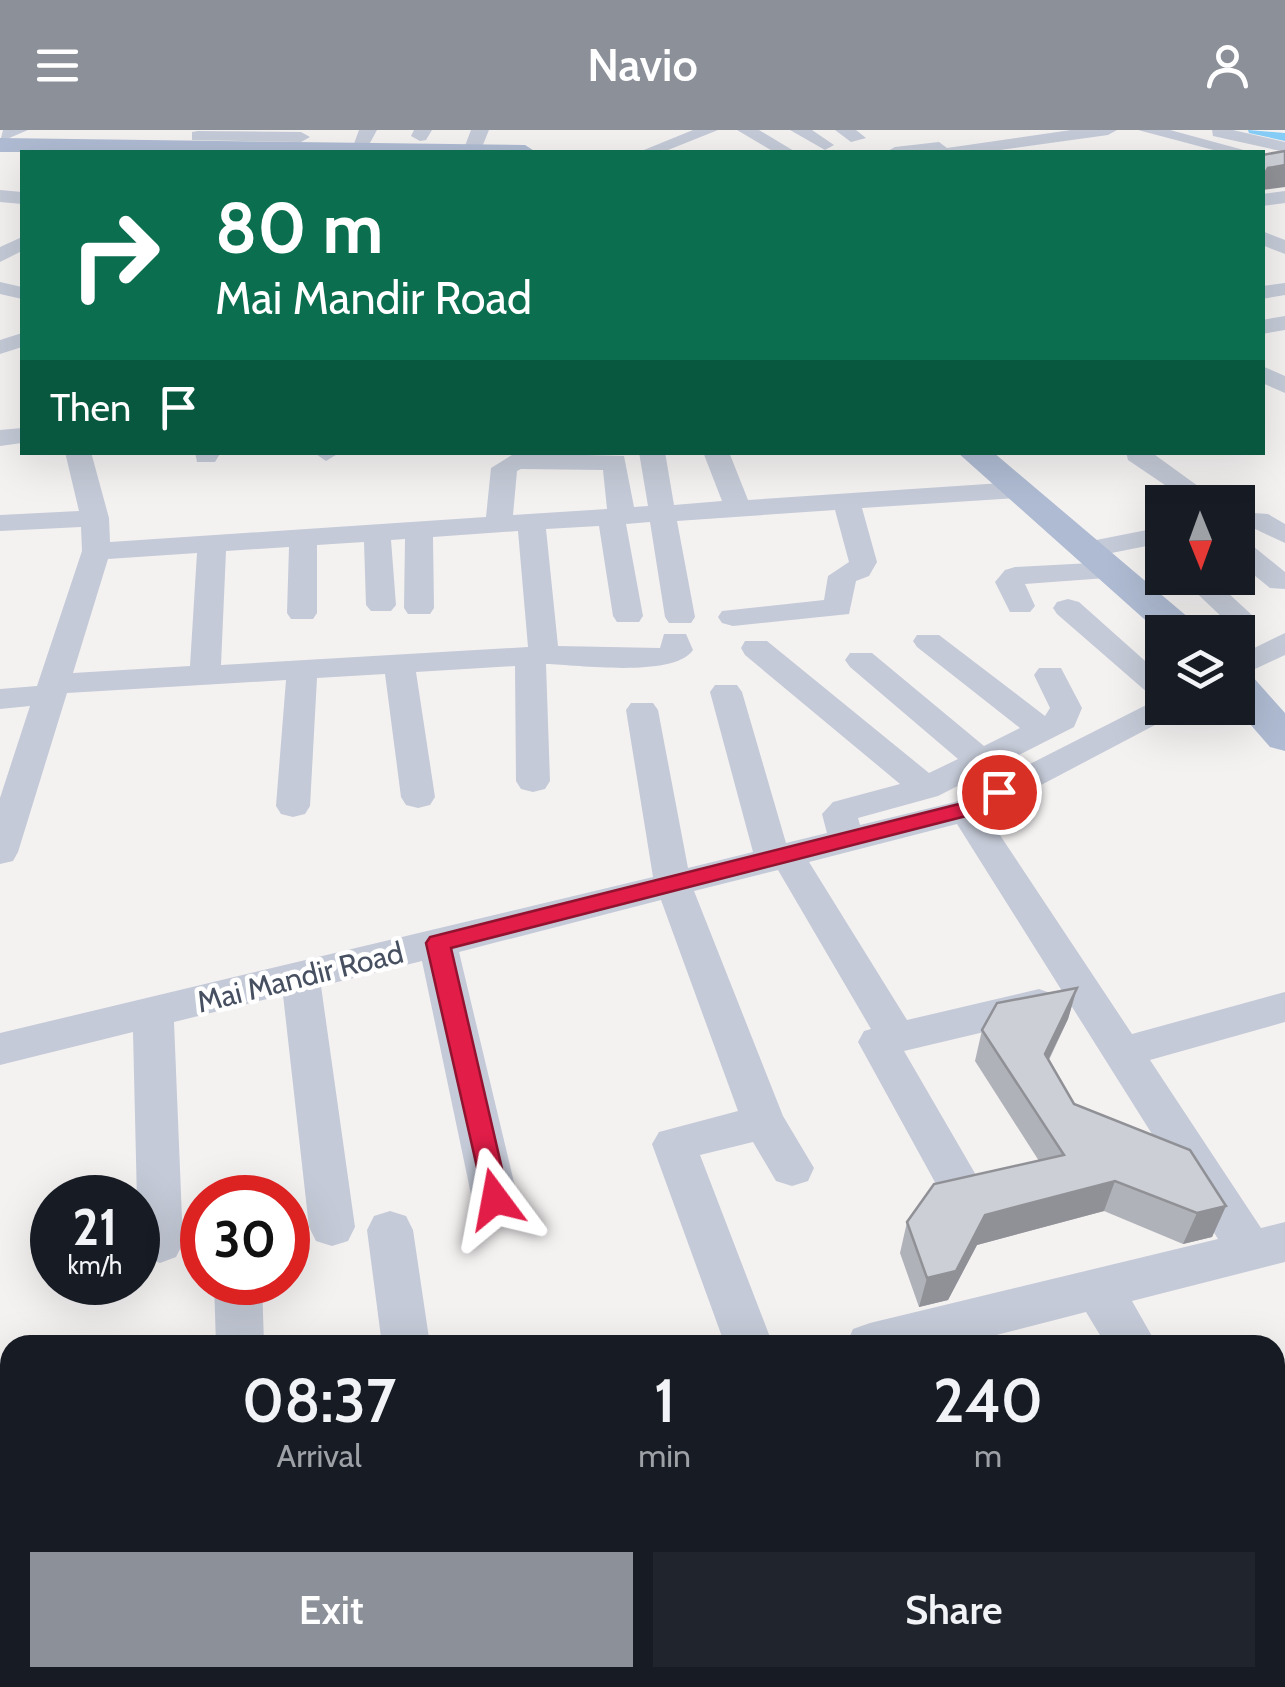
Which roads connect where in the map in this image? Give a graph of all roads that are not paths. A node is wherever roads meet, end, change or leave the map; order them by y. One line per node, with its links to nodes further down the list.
1 (19, 130): 10 (street)
2 (746, 130): 22 (street)
3 (799, 130): 17 (street)
4 (1108, 130): 8 (street)
5 (1147, 130): 25 (street)
6 (1212, 130): 19 (street)
7 (711, 134): 18 (street)
8 (1040, 134): 20 (street); 24 (street)
9 (198, 136): 15 (street)
10 (0, 137)
11 (300, 139): 13 (main road); 15 (main road)
12 (648, 139): 18 (street)
13 (363, 140): 14 (main road)
14 (476, 140): 21 (main road)
15 (265, 143): 16 (main road)
16 (0, 145)
17 (825, 145)
18 (685, 147)
19 (1285, 147)
20 (1011, 149): 23 (street)
21 (516, 150)
22 (783, 150)
23 (982, 150)
24 (1070, 150)
25 (1221, 150)
26 (1285, 217): 27 (street)
27 (1265, 232)
28 (79, 455): 39 (street)
29 (652, 455): 37 (street)
30 (717, 455): 36 (street)
31 (976, 455): 34 (main road)
32 (1138, 455): 33 (street)
33 (1182, 485)
34 (1017, 490): 35 (street); 51 (main road)
35 (847, 503): 36 (street); 63 (street)
36 (738, 510): 37 (street)
37 (661, 514): 38 (street); 67 (street)
38 (616, 516): 41 (street); 43 (street); 62 (street)
39 (95, 518): 42 (street); 50 (street)
40 (1255, 520): 46 (street)
41 (531, 521): 43 (street); 67 (street)
42 (0, 523)
43 (499, 524): 44 (street)
44 (419, 529): 45 (street); 57 (street)
45 (377, 532): 47 (street); 55 (street)
46 (1285, 535)
47 (302, 536): 48 (street); 59 (street)
48 (212, 542): 50 (street); 72 (street)
49 (1145, 544): 51 (street)
50 (96, 551): 75 (street)
51 (1098, 560): 56 (street); 60 (main road)
52 (1255, 562): 53 (street)
53 (1280, 582)
54 (1215, 595): 61 (street)
55 (381, 605)
56 (1020, 606)
57 (419, 608)
58 (1068, 608): 74 (street)
59 (302, 613)
60 (1162, 615)
61 (1238, 615)
62 (628, 616)
63 (733, 617)
64 (928, 642): 81 (street)
65 (1285, 642): 68 (street)
66 (756, 648): 85 (street)
67 (537, 655): 70 (street); 84 (street)
68 (1255, 659)
69 (861, 660): 83 (street)
70 (399, 664): 71 (street); 86 (street)
71 (302, 669): 72 (street); 87 (street)
72 (205, 675): 75 (street)
73 (1050, 675): 81 (street)
74 (1145, 677)
75 (52, 689): 77 (street); 90 (street)
76 (726, 692): 91 (street)
77 (0, 699)
78 (1255, 705): 82 (main road)
79 (642, 710): 92 (street)
80 (1145, 717): 88 (street, Mai Mandir Road)
81 (1044, 730): 83 (street)
82 (1285, 738)
83 (981, 760): 85 (street)
84 (533, 781)
85 (926, 788): 89 (street)
86 (418, 797)
87 (293, 806)
88 (966, 810): 89 (street, Mai Mandir Road); 95 (street)
89 (846, 840): 91 (street, Mai Mandir Road)
90 (0, 852)
91 (780, 857): 92 (street, Mai Mandir Road); 98 (street)
92 (673, 884): 93 (street, Mai Mandir Road); 101 (street)
93 (438, 943): 94 (street, Mai Mandir Road); 105 (street)
94 (300, 976): 97 (street, Mai Mandir Road); 106 (street)
95 (1085, 993): 98 (street); 100 (street)
96 (1285, 1007): 100 (street)
97 (153, 1012): 99 (street, Mai Mandir Road); 103 (street)
98 (896, 1037): 104 (street)
99 (0, 1048)
100 (1123, 1052): 108 (street)
101 (764, 1122): 102 (street); 113 (street)
102 (792, 1168)
103 (158, 1175)
104 (958, 1182)
105 (495, 1199)
106 (332, 1227)
107 (390, 1230): 112 (street)
108 (1268, 1247): 109 (street)
109 (1098, 1290): 114 (street); 115 (street)
110 (239, 1305): 111 (street)
111 (240, 1335)
112 (405, 1335)
113 (745, 1335)
114 (911, 1335)
115 (1127, 1335)

